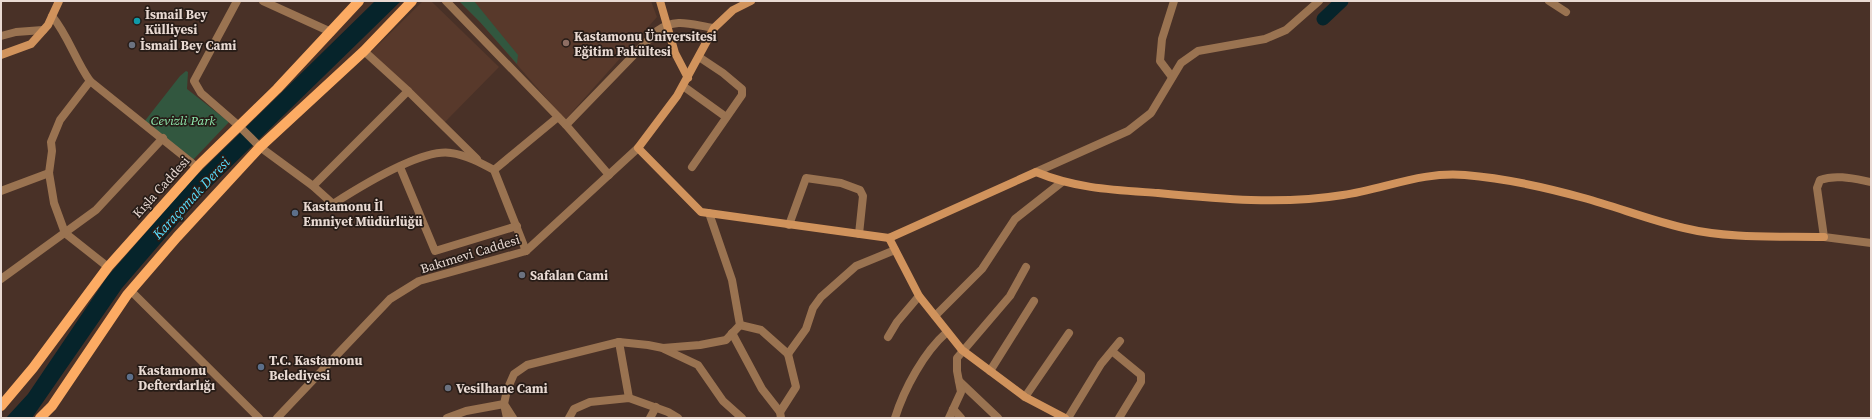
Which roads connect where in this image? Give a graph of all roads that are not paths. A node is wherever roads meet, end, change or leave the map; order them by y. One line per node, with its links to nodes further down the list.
1 (59, 1): 13 (street)
2 (237, 1): 30 (street)
3 (263, 1): 17 (street)
4 (359, 1): 17 (main road, Kışla Caddesi)
5 (412, 1): 19 (main road)
6 (446, 1): 27 (street)
7 (660, 1): 14 (street)
8 (751, 1): 15 (street)
9 (1174, 1): 22 (street)
10 (1319, 1): 22 (street)
11 (1549, 1): 12 (street)
12 (1566, 12)
13 (52, 16): 16 (street); 24 (street)
14 (666, 24): 15 (street); 23 (street); 29 (street)
15 (714, 28): 21 (street)
16 (43, 30): 18 (street); 20 (street)
17 (331, 32): 30 (main road, Kışla Caddesi)
18 (1, 36)
19 (364, 51): 26 (street); 32 (main road)
20 (1, 55)
21 (699, 57): 23 (street); 28 (street)
22 (1172, 77): 39 (street)
23 (688, 78): 25 (street)
24 (90, 81): 31 (street); 40 (street)
25 (683, 86): 28 (street); 33 (street)
26 (408, 91): 34 (street); 44 (street)
27 (558, 117): 29 (street); 38 (street)
28 (726, 118): 37 (street)
29 (566, 125): 41 (street)
30 (239, 126): 32 (street); 35 (main road, Kışla Caddesi)
31 (163, 138): 35 (street); 49 (street)
32 (260, 147): 44 (street); 59 (main road)
33 (638, 148): 41 (street, Bakımevi Caddesi); 46 (street)
34 (480, 162): 36 (street); 38 (street)
35 (197, 167): 56 (main road, Kışla Caddesi)
36 (400, 167): 44 (street); 48 (street)
37 (692, 167)
38 (494, 170): 48 (street)
39 (1036, 172): 42 (street); 52 (street)
40 (49, 173): 45 (street); 49 (street)
41 (609, 175): 55 (street, Bakımevi Caddesi)
42 (1062, 182): 51 (street); 62 (street)
43 (1871, 182): 51 (street)
44 (313, 186)
45 (1, 191)
46 (709, 213): 47 (street); 63 (street)
47 (789, 224): 50 (street); 50 (street)
48 (516, 226): 55 (street)
49 (65, 233): 56 (street); 58 (street)
50 (859, 234): 52 (street)
51 (1824, 237): 53 (street)
52 (888, 238): 54 (street)
53 (1871, 243)
54 (894, 250): 60 (street); 73 (street)
55 (526, 251): 86 (street, Bakımevi Caddesi)
56 (108, 267): 79 (main road, Kışla Caddesi)
57 (1026, 267): 71 (street)
58 (2, 277)
59 (129, 293): 83 (main road); 84 (street); 85 (street)
60 (919, 296): 62 (street); 67 (street)
61 (1034, 301): 74 (street)
62 (934, 316): 64 (street)
63 (740, 325): 65 (street); 73 (street)
64 (947, 332): 71 (street); 94 (street)
65 (732, 333): 70 (street); 82 (street)
66 (1069, 333): 76 (street)
67 (888, 337)
68 (619, 342): 70 (street); 77 (street); 78 (street)
69 (1120, 342): 72 (street)
70 (663, 348): 93 (street)
71 (962, 350): 74 (street); 75 (street)
72 (1112, 352): 98 (street); 99 (street)
73 (788, 354): 82 (street)
74 (990, 372): 76 (street)
75 (959, 381): 81 (street); 97 (street)
76 (1025, 397): 98 (street)
77 (629, 398): 80 (street); 90 (street)
78 (504, 404): 87 (street); 88 (street); 89 (street)
79 (1, 406)
80 (656, 407): 91 (street); 92 (street)
81 (953, 409): 95 (street); 96 (street)
82 (780, 415)
83 (45, 416)
84 (251, 418)
85 (259, 418)
86 (277, 418)
87 (447, 418)
88 (507, 418)
89 (513, 418)
90 (569, 418)
91 (650, 418)
92 (678, 418)
93 (742, 418)
94 (895, 418)
95 (949, 418)
96 (961, 418)
97 (998, 418)
98 (1067, 418)
99 (1119, 418)

